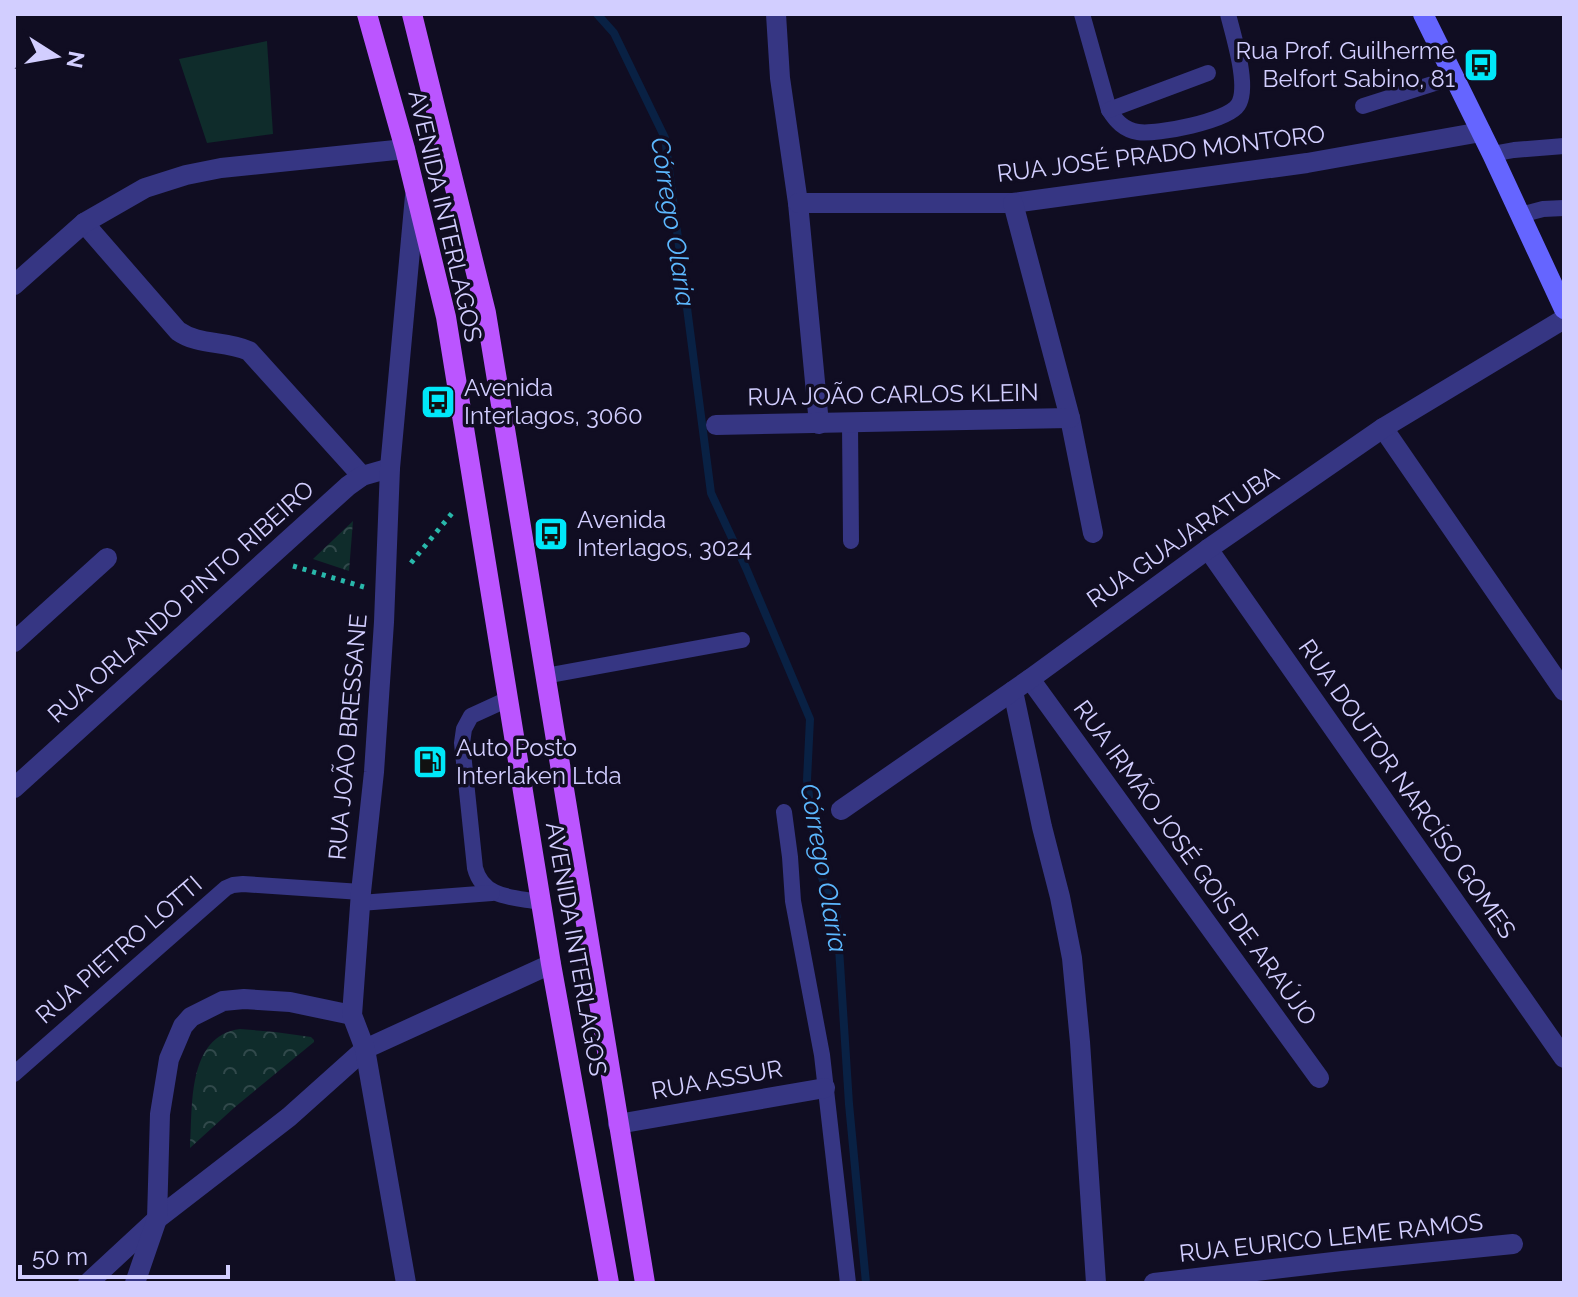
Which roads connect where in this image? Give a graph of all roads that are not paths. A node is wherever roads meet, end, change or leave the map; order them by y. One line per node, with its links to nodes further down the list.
1 (367, 14): 13 (main road, AVENIDA INTERLAGOS)
2 (412, 14): 37 (main road, AVENIDA INTERLAGOS)
3 (776, 14): 16 (street)
4 (1082, 14): 10 (lane)
5 (1228, 14): 10 (lane)
6 (1423, 14): 8 (street)
7 (1208, 73): 10 (lane)
8 (1454, 77): 9 (lane); 11 (street)
9 (1363, 106)
10 (1109, 110)
11 (1481, 132): 14 (street); 17 (street, RUA JOSÉ PRADO MONTORO)
12 (1564, 146): 14 (lane)
13 (405, 149): 15 (main road, AVENIDA INTERLAGOS); 20 (street)
14 (1492, 154): 19 (street)
15 (415, 189): 29 (street, RUA JOÃO BRESSANE); 41 (main road, AVENIDA INTERLAGOS)
16 (798, 203): 17 (street, RUA JOSÉ PRADO MONTORO); 26 (street)
17 (1013, 203): 24 (street)
18 (1564, 208): 19 (lane)
19 (1520, 215): 22 (street)
20 (84, 223): 21 (street); 30 (street)
21 (14, 285)
22 (1564, 309)
23 (1564, 319): 28 (street, RUA GUAJARATUBA)
24 (1070, 418): 25 (street, RUA JOÃO CARLOS KLEIN); 31 (street)
25 (850, 423): 26 (street, RUA JOÃO CARLOS KLEIN); 32 (lane)
26 (819, 424): 27 (street, RUA JOÃO CARLOS KLEIN)
27 (716, 425)
28 (1383, 428): 33 (street, RUA GUAJARATUBA); 40 (street)
29 (390, 468): 30 (street, RUA ORLANDO PINTO RIBEIRO); 46 (street, RUA JOÃO BRESSANE)
30 (362, 476): 42 (street, RUA ORLANDO PINTO RIBEIRO)
31 (1093, 533)
32 (851, 541)
33 (1208, 549): 38 (street, RUA GUAJARATUBA); 51 (street, RUA DOUTOR NARCÍSO GOMES)
34 (107, 558): 36 (street)
35 (742, 640): 37 (lane)
36 (14, 642)
37 (545, 676): 55 (main road, AVENIDA INTERLAGOS)
38 (1030, 679): 39 (street, RUA GUAJARATUBA); 53 (street, RUA IRMÃO JOSÉ GOIS DE ARAÚJO)
39 (1013, 691): 43 (street, RUA GUAJARATUBA); 64 (street)
40 (1564, 691)
41 (508, 699): 45 (lane); 47 (main road, AVENIDA INTERLAGOS)
42 (14, 788)
43 (841, 810)
44 (784, 812): 54 (lane)
45 (492, 893): 46 (lane, RUA PIETRO LOTTI); 47 (lane, RUA PIETRO LOTTI)
46 (360, 897): 49 (street, RUA JOÃO BRESSANE); 52 (lane, RUA PIETRO LOTTI)
47 (540, 902): 48 (main road, AVENIDA INTERLAGOS)
48 (551, 964): 50 (street); 61 (main road, AVENIDA INTERLAGOS)
49 (352, 1015): 50 (street, RUA JOÃO BRESSANE); 56 (street)
50 (365, 1049): 56 (street); 60 (street, RUA JOÃO BRESSANE)
51 (1564, 1058)
52 (14, 1074)
53 (1319, 1078)
54 (825, 1088): 55 (street, RUA ASSUR); 63 (lane)
55 (618, 1124): 62 (main road, AVENIDA INTERLAGOS)
56 (157, 1219): 58 (street); 59 (street)
57 (1513, 1244): 65 (street, RUA EURICO LEME RAMOS)
58 (88, 1283)
59 (135, 1283)
60 (406, 1283)
61 (609, 1283)
62 (645, 1283)
63 (848, 1283)
64 (1096, 1283)
65 (1154, 1283)

